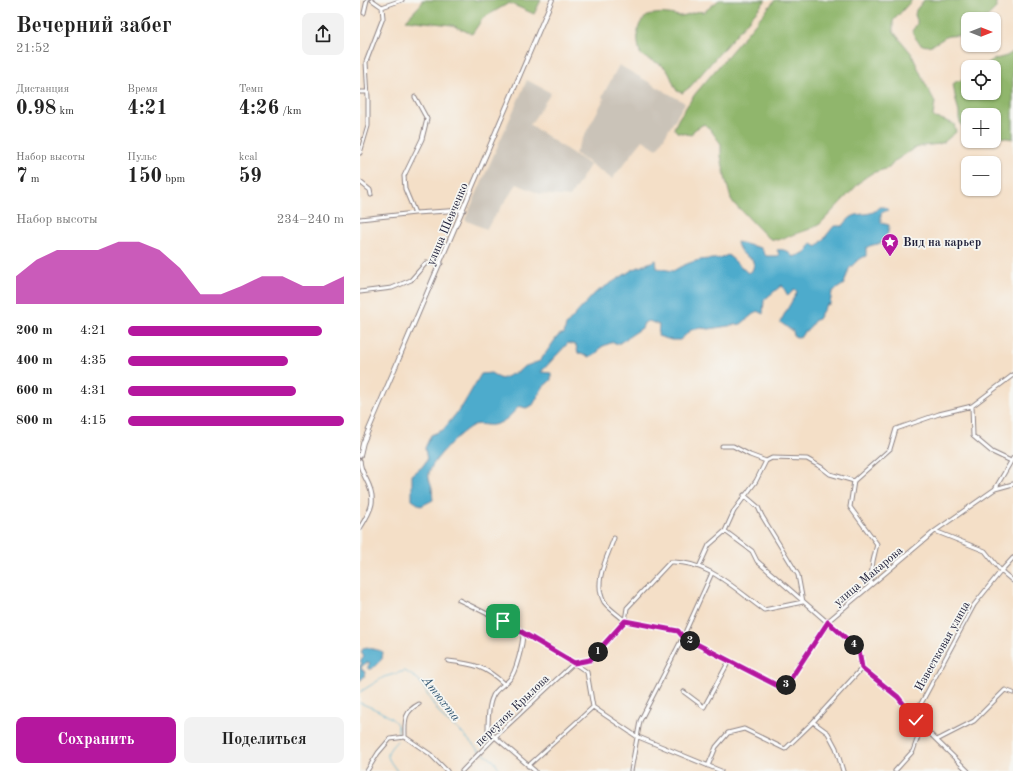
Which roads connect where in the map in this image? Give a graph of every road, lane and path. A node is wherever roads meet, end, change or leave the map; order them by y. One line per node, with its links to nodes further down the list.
1 (367, 0): 6 (street)
2 (372, 0): 5 (street)
3 (402, 0): 5 (street)
4 (552, 0): 13 (street, улица Шевченко)
5 (382, 7): 8 (street)
6 (364, 13)
7 (360, 92): 8 (street)
8 (368, 92): 10 (street)
9 (415, 97): 14 (street)
10 (360, 153)
11 (360, 182): 12 (street)
12 (371, 195)
13 (464, 210): 14 (street); 16 (street, улица Шевченко)
14 (415, 213): 15 (street)
15 (360, 220)
16 (441, 263): 17 (street); 21 (street, улица Шевченко)
17 (360, 292)
18 (1013, 375): 19 (street)
19 (972, 406): 22 (street); 25 (street)
20 (722, 446): 24 (street)
21 (360, 456)
22 (1012, 460): 27 (street, улица Макарова)
23 (360, 461): 29 (street)
24 (766, 461): 25 (street); 28 (street)
25 (854, 481): 38 (street)
26 (1013, 484): 27 (street)
27 (995, 489): 31 (street, улица Макарова)
28 (744, 495): 30 (street); 40 (street)
29 (360, 528)
30 (725, 531): 34 (street); 40 (street)
31 (935, 531): 35 (street); 38 (street, улица Макарова)
32 (614, 538): 41 (street)
33 (1013, 558): 35 (street, Известковая улица)
34 (699, 567): 36 (street); 41 (street)
35 (1001, 571): 37 (street); 54 (street, Известковая улица)
36 (712, 573): 40 (street); 44 (street)
37 (1013, 581)
38 (870, 585): 42 (street, улица Макарова)
39 (459, 600): 43 (street)
40 (803, 602): 42 (street)
41 (625, 621): 44 (street); 47 (street)
42 (828, 622): 46 (street); 48 (street, улица Макарова)
43 (523, 633): 47 (street); 49 (street)
44 (683, 637): 46 (street); 56 (street)
45 (448, 661): 49 (street)
46 (729, 661): 50 (street)
47 (574, 663): 53 (street); 58 (street, переулок Крылова)
48 (862, 668): 54 (street); 55 (street)
49 (504, 684): 58 (street)
50 (684, 692)
51 (1013, 693): 59 (street)
52 (419, 704): 57 (street)
53 (593, 707): 56 (street); 60 (street)
54 (916, 720): 59 (street); 69 (street, Известковая улица)
55 (813, 722): 61 (street); 68 (street)
56 (636, 736): 61 (street); 66 (street)
57 (405, 737): 62 (street); 63 (street)
58 (494, 738): 60 (street); 64 (street, переулок Крылова)
59 (937, 740): 70 (street)
60 (528, 766): 65 (street)
61 (708, 766): 67 (street)
62 (367, 771)
63 (447, 771)
64 (462, 771)
65 (535, 771)
66 (631, 771)
67 (721, 771)
68 (843, 771)
69 (895, 771)
70 (968, 771)

